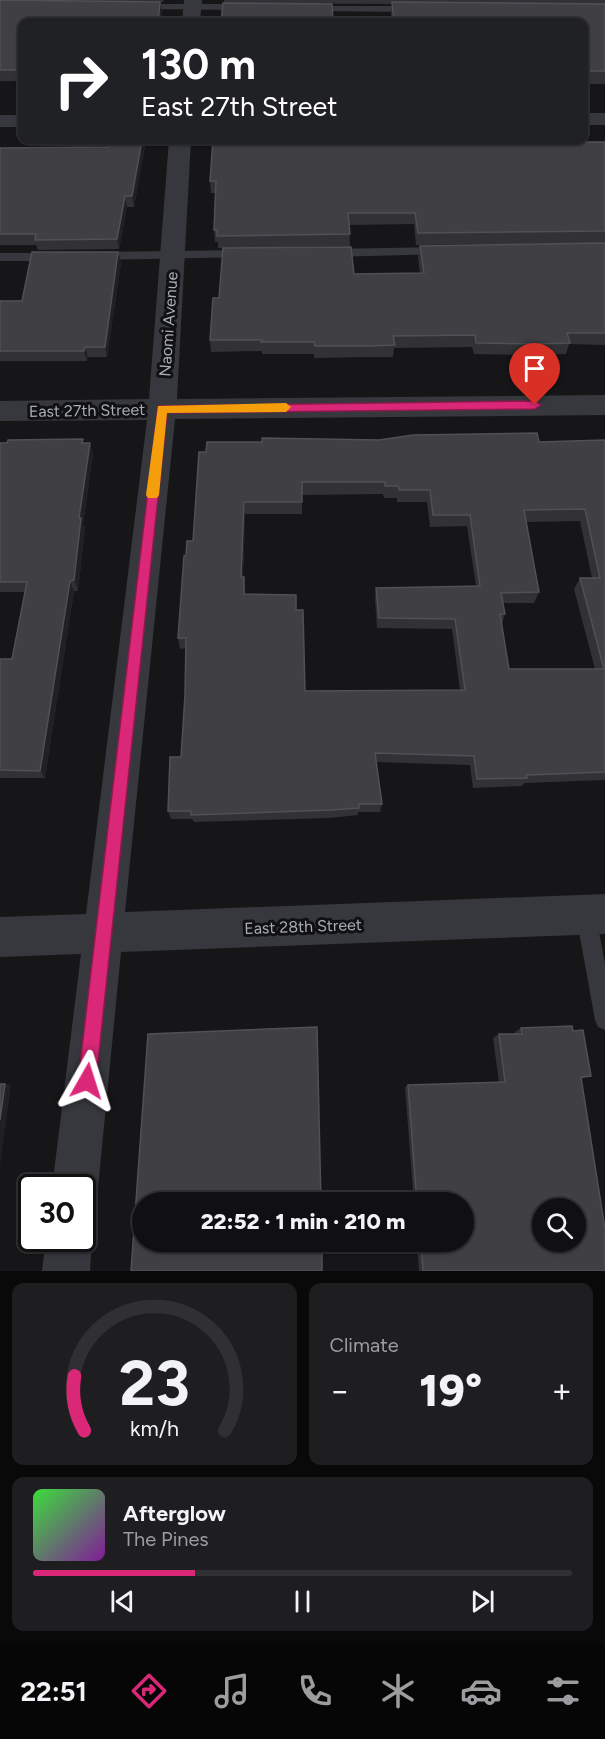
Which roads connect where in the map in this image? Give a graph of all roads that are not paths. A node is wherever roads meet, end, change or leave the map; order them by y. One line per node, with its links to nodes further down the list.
1 (131, 6): 5 (lane)
2 (256, 8): 5 (lane)
3 (302, 8): 4 (lane)
4 (419, 9)
5 (192, 10)
6 (588, 119): 7 (street)
7 (605, 119)
8 (0, 121): 9 (street)
9 (18, 121)
10 (180, 144): 14 (street, Naomi Avenue)
11 (451, 251): 12 (lane)
12 (320, 253)
13 (261, 254): 14 (lane)
14 (172, 255): 15 (lane); 17 (street, Naomi Avenue)
15 (0, 257)
16 (605, 405): 17 (street, East 27th Street)
17 (162, 409): 18 (street, East 27th Street); 20 (street, Naomi Avenue)
18 (0, 411)
19 (595, 915): 20 (street, East 28th Street); 22 (lane)
20 (103, 934): 21 (street, East 28th Street); 23 (street, Naomi Avenue)
21 (0, 937)
22 (605, 1020)
23 (77, 1174)
24 (68, 1252): 25 (street)
25 (66, 1271)

